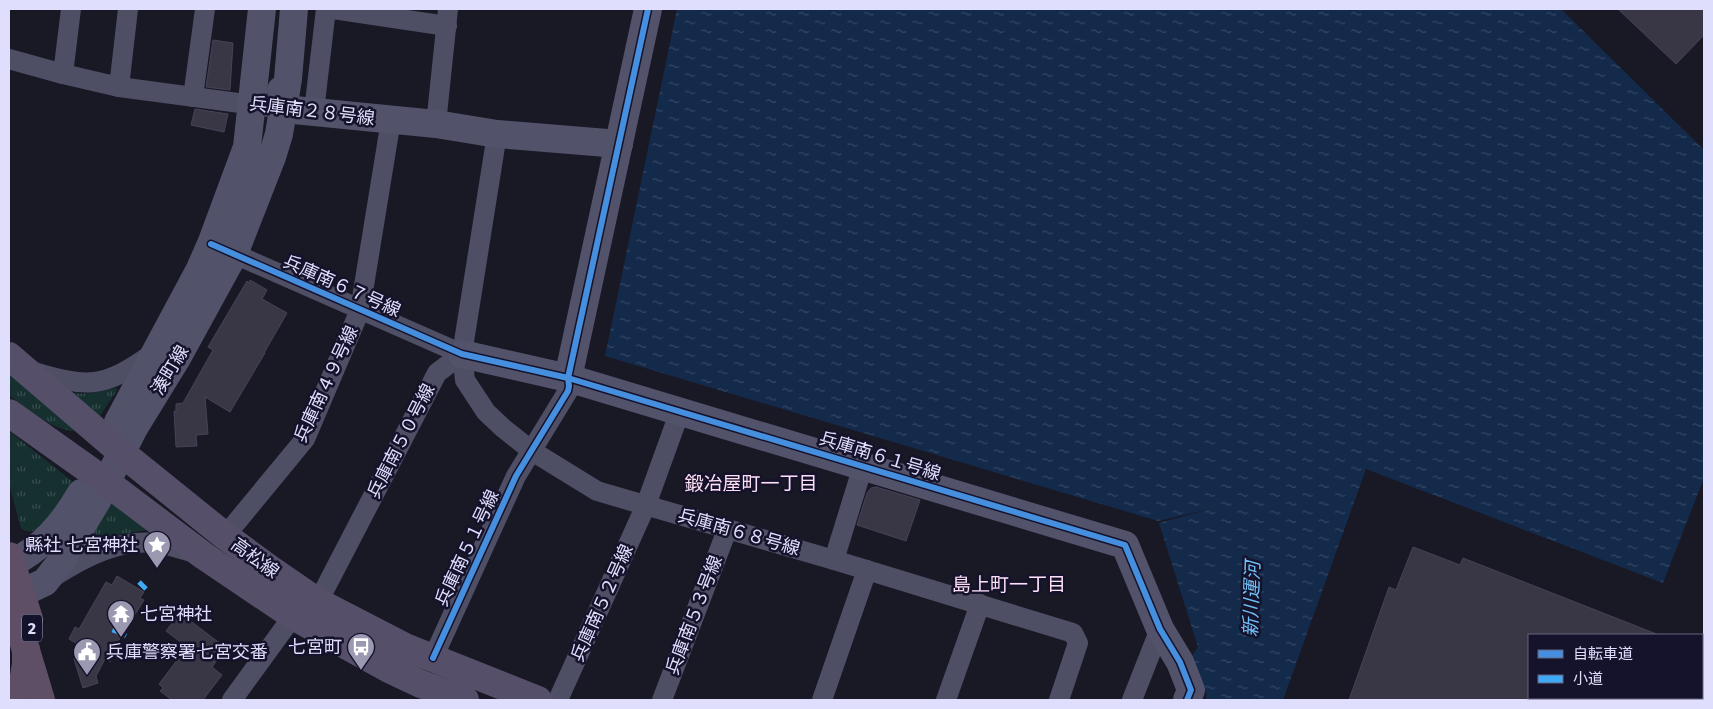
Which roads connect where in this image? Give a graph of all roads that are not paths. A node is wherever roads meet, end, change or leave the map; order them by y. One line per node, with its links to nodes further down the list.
1 (71, 9): 14 (street)
2 (128, 9): 15 (street)
3 (205, 9): 16 (street)
4 (262, 9): 17 (street, 湊町線)
5 (277, 9): 17 (street)
6 (285, 9): 18 (street, 湊町線)
7 (294, 9): 18 (street, 湊町線)
8 (326, 9): 19 (street)
9 (333, 9): 11 (street)
10 (648, 9): 23 (street)
11 (380, 12): 12 (street)
12 (448, 17): 21 (street)
13 (9, 59): 14 (street, 兵庫南２８号線)
14 (63, 74): 15 (street, 兵庫南２８号線)
15 (119, 87): 16 (street, 兵庫南２８号線)
16 (194, 97): 17 (street, 兵庫南２８号線)
17 (252, 104): 18 (street, 兵庫南２８号線); 24 (street, 湊町線)
18 (284, 109): 19 (street, 兵庫南２８号線); 24 (street, 湊町線)
19 (314, 111): 20 (street, 兵庫南２８号線)
20 (391, 120): 21 (street, 兵庫南２８号線); 25 (street, 兵庫南４９号線)
21 (436, 124): 22 (street, 兵庫南２８号線)
22 (497, 134): 23 (street, 兵庫南２８号線); 27 (street)
23 (619, 144): 29 (street)
24 (222, 249): 25 (street, 兵庫南６７号線); 26 (street, 湊町線); 32 (street, 湊町線)
25 (360, 310): 27 (street, 兵庫南６７号線); 38 (street, 兵庫南４９号線)
26 (155, 352): 28 (street); 32 (street, 湊町線)
27 (462, 354): 29 (street, 兵庫南６１号線); 33 (street, 兵庫南６８号線); 44 (street, 兵庫南５０号線)
28 (16, 362): 32 (main road, 高松線)
29 (568, 378): 30 (street, 兵庫南６１号線); 33 (street, 兵庫南５１号線)
30 (680, 411): 34 (street, 兵庫南６１号線); 36 (street, 兵庫南５２号線)
31 (9, 412): 35 (main road, 高松線)
32 (115, 447): 35 (street, 湊町線); 38 (main road, 高松線)
33 (532, 451): 36 (street, 兵庫南６８号線); 48 (street, 兵庫南５１号線)
34 (863, 466): 40 (street); 47 (street, 兵庫南６１号線)
35 (99, 477): 39 (main road, 高松線); 41 (street, 湊町線); 43 (street, 湊町線)
36 (646, 505): 37 (street, 兵庫南６８号線); 58 (street, 兵庫南５２号線)
37 (727, 530): 40 (street, 兵庫南６８号線); 59 (street, 兵庫南５３号線)
38 (225, 536): 44 (main road, 高松線)
39 (204, 556): 43 (street); 46 (main road, 高松線)
40 (834, 560): 42 (street, 兵庫南６８号線)
41 (9, 562): 43 (highway, 2)
42 (867, 570): 45 (street, 兵庫南６８号線); 60 (street)
43 (22, 596): 52 (highway); 53 (highway, bridge); 54 (highway, 2)
44 (318, 602): 48 (main road, 高松線)
45 (980, 604): 51 (street, 兵庫南６８号線); 61 (street)
46 (293, 616): 50 (main road, 高松線); 55 (street)
47 (1160, 629): 62 (street); 63 (street, 兵庫南６１号線)
48 (433, 658): 57 (main road, 高松線)
49 (9, 669): 52 (highway)
50 (417, 692): 56 (main road, 高松線)
51 (1065, 699)
52 (19, 700)
53 (40, 700)
54 (55, 700)
55 (232, 700)
56 (465, 700)
57 (538, 700)
58 (558, 700)
59 (662, 700)
60 (822, 700)
61 (946, 700)
62 (1132, 700)
63 (1187, 700)

